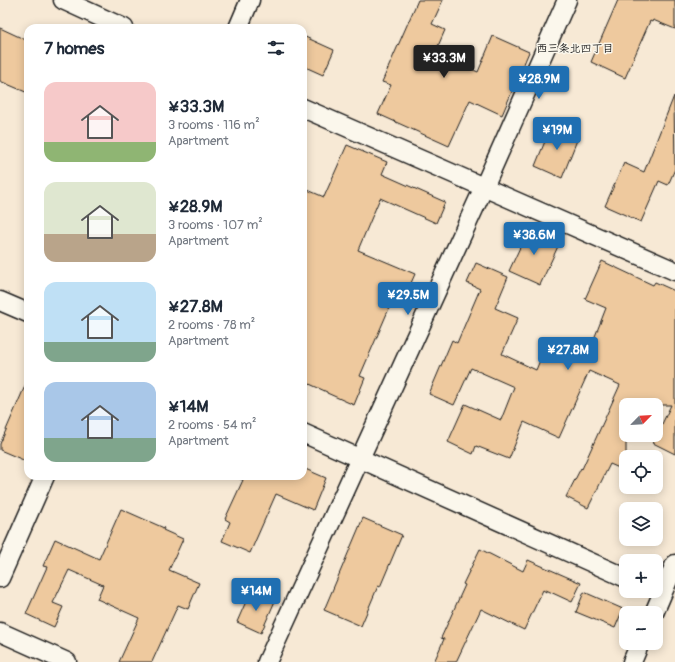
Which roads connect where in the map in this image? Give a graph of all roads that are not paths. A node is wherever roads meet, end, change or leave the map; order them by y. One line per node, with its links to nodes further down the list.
1 (63, 0): 4 (street)
2 (250, 0): 5 (street)
3 (567, 0): 7 (street)
4 (115, 24)
5 (240, 24)
6 (307, 110): 7 (street)
7 (484, 187): 8 (street); 12 (street)
8 (675, 271)
9 (0, 301): 10 (street)
10 (24, 311)
11 (307, 435): 12 (street)
12 (360, 458): 15 (street); 22 (street)
13 (43, 480): 16 (street)
14 (675, 564): 17 (street)
15 (619, 575)
16 (0, 578)
17 (664, 595): 18 (street)
18 (658, 606)
19 (0, 632): 21 (street)
20 (637, 650): 23 (street)
21 (67, 662)
22 (267, 662)
23 (632, 662)

